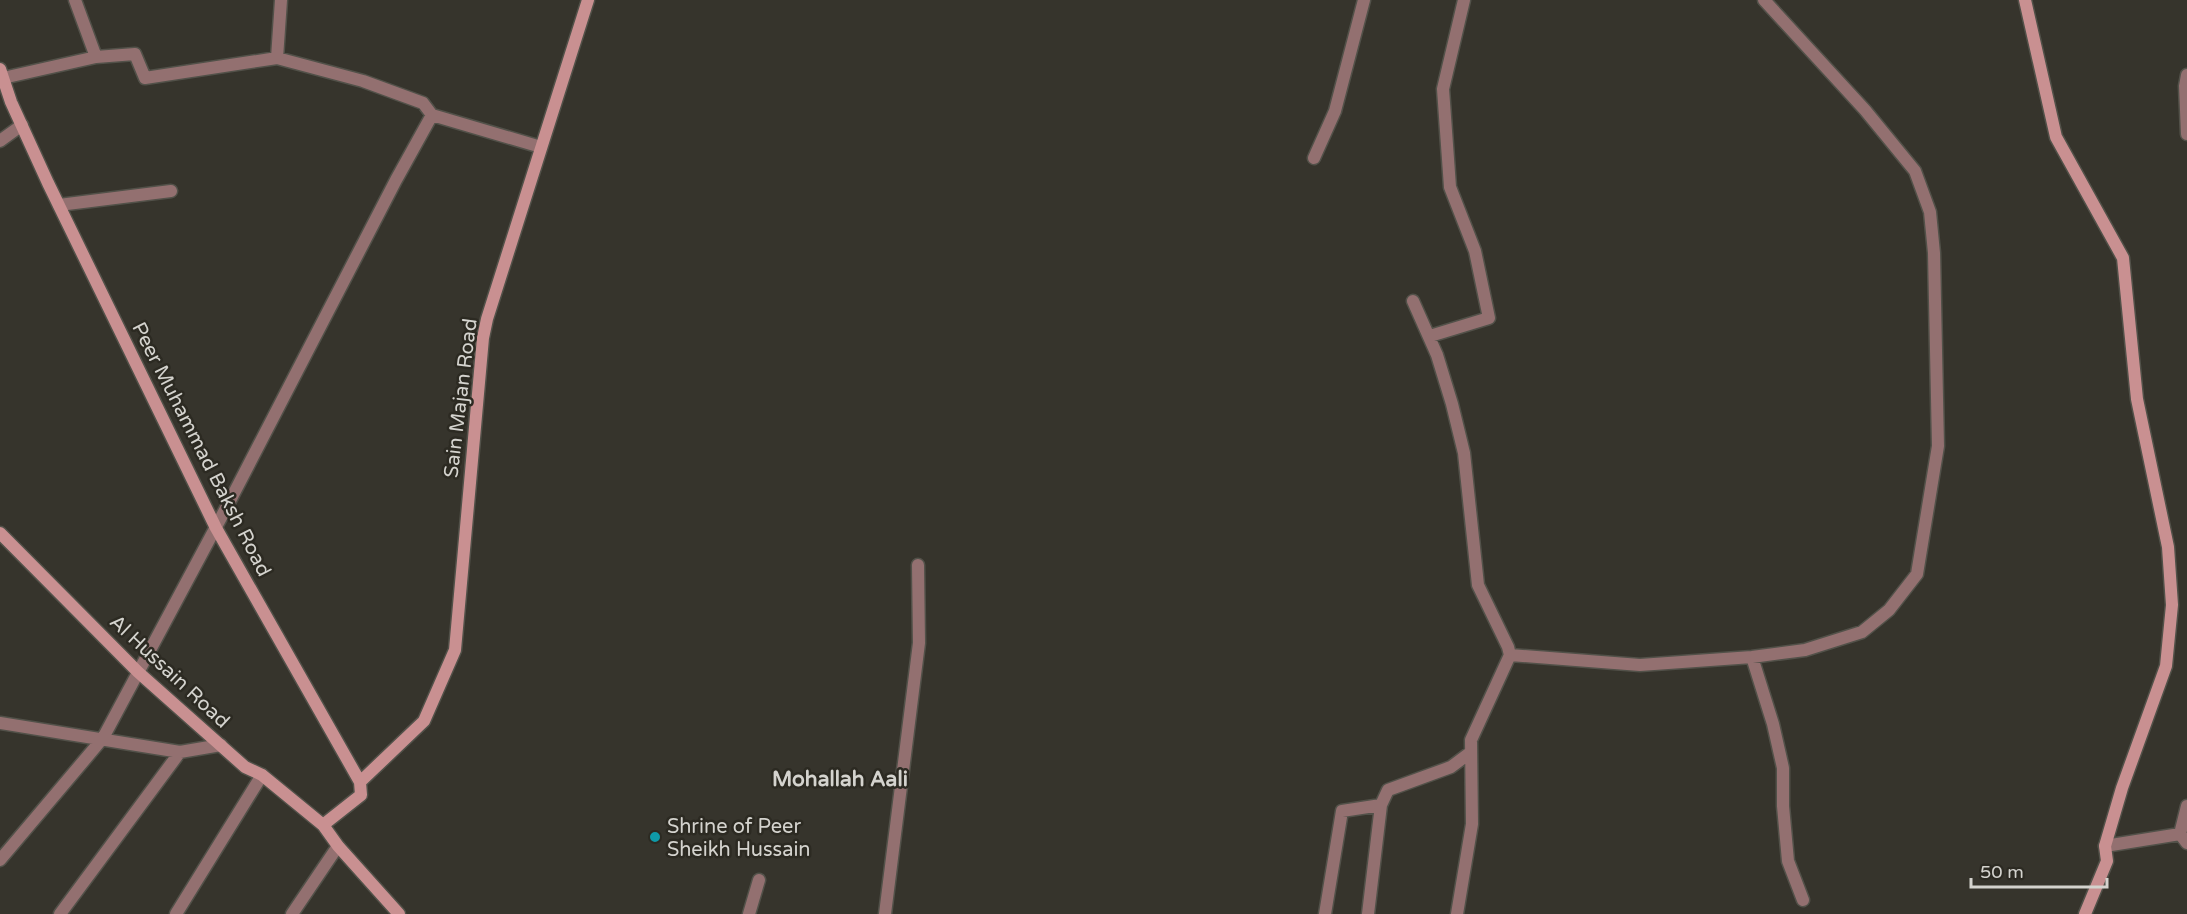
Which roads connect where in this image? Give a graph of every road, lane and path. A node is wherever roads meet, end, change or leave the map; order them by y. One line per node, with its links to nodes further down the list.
1 (75, 0): 8 (street)
2 (281, 0): 9 (street)
3 (588, 0): 16 (street, Sain Majan Road)
4 (1364, 0): 17 (street)
5 (1464, 0): 21 (street)
6 (1764, 0): 26 (street)
7 (2025, 0): 40 (street)
8 (96, 57): 9 (street); 11 (street)
9 (277, 58): 12 (street)
10 (2187, 75): 14 (street)
11 (3, 81): 13 (street, Peer Muhammad Baksh Road)
12 (432, 115): 16 (street); 22 (street)
13 (22, 125): 15 (street); 19 (street, Peer Muhammad Baksh Road)
14 (2187, 134)
15 (0, 141)
16 (541, 147): 34 (street, Sain Majan Road)
17 (1314, 158)
18 (171, 191): 19 (street)
19 (59, 205): 22 (street, Peer Muhammad Baksh Road)
20 (1413, 301): 21 (street)
21 (1430, 336): 25 (street)
22 (216, 528): 27 (street); 34 (street, Peer Muhammad Baksh Road)
23 (0, 532): 27 (street, Al Hussain Road)
24 (918, 565): 49 (street)
25 (1510, 655): 26 (street); 32 (street)
26 (1752, 657): 43 (street)
27 (138, 672): 29 (street); 30 (street, Al Hussain Road)
28 (0, 723): 29 (street)
29 (103, 738): 31 (street); 41 (street)
30 (221, 745): 31 (street); 33 (street, Al Hussain Road)
31 (180, 752): 44 (street)
32 (1471, 752): 35 (street); 52 (street)
33 (262, 775): 37 (street, Al Hussain Road); 45 (street)
34 (360, 782): 37 (street)
35 (1381, 805): 50 (street); 51 (street)
36 (2187, 806): 38 (street)
37 (323, 825): 39 (street, Al Hussain Road)
38 (2183, 838): 40 (street)
39 (338, 846): 46 (street); 47 (street, Al Hussain Road)
40 (2105, 846): 53 (street)
41 (0, 861)
42 (759, 880): 48 (street)
43 (1803, 900)
44 (60, 914)
45 (176, 914)
46 (292, 914)
47 (399, 914)
48 (749, 914)
49 (885, 914)
50 (1325, 914)
51 (1368, 914)
52 (1457, 914)
53 (2085, 914)

